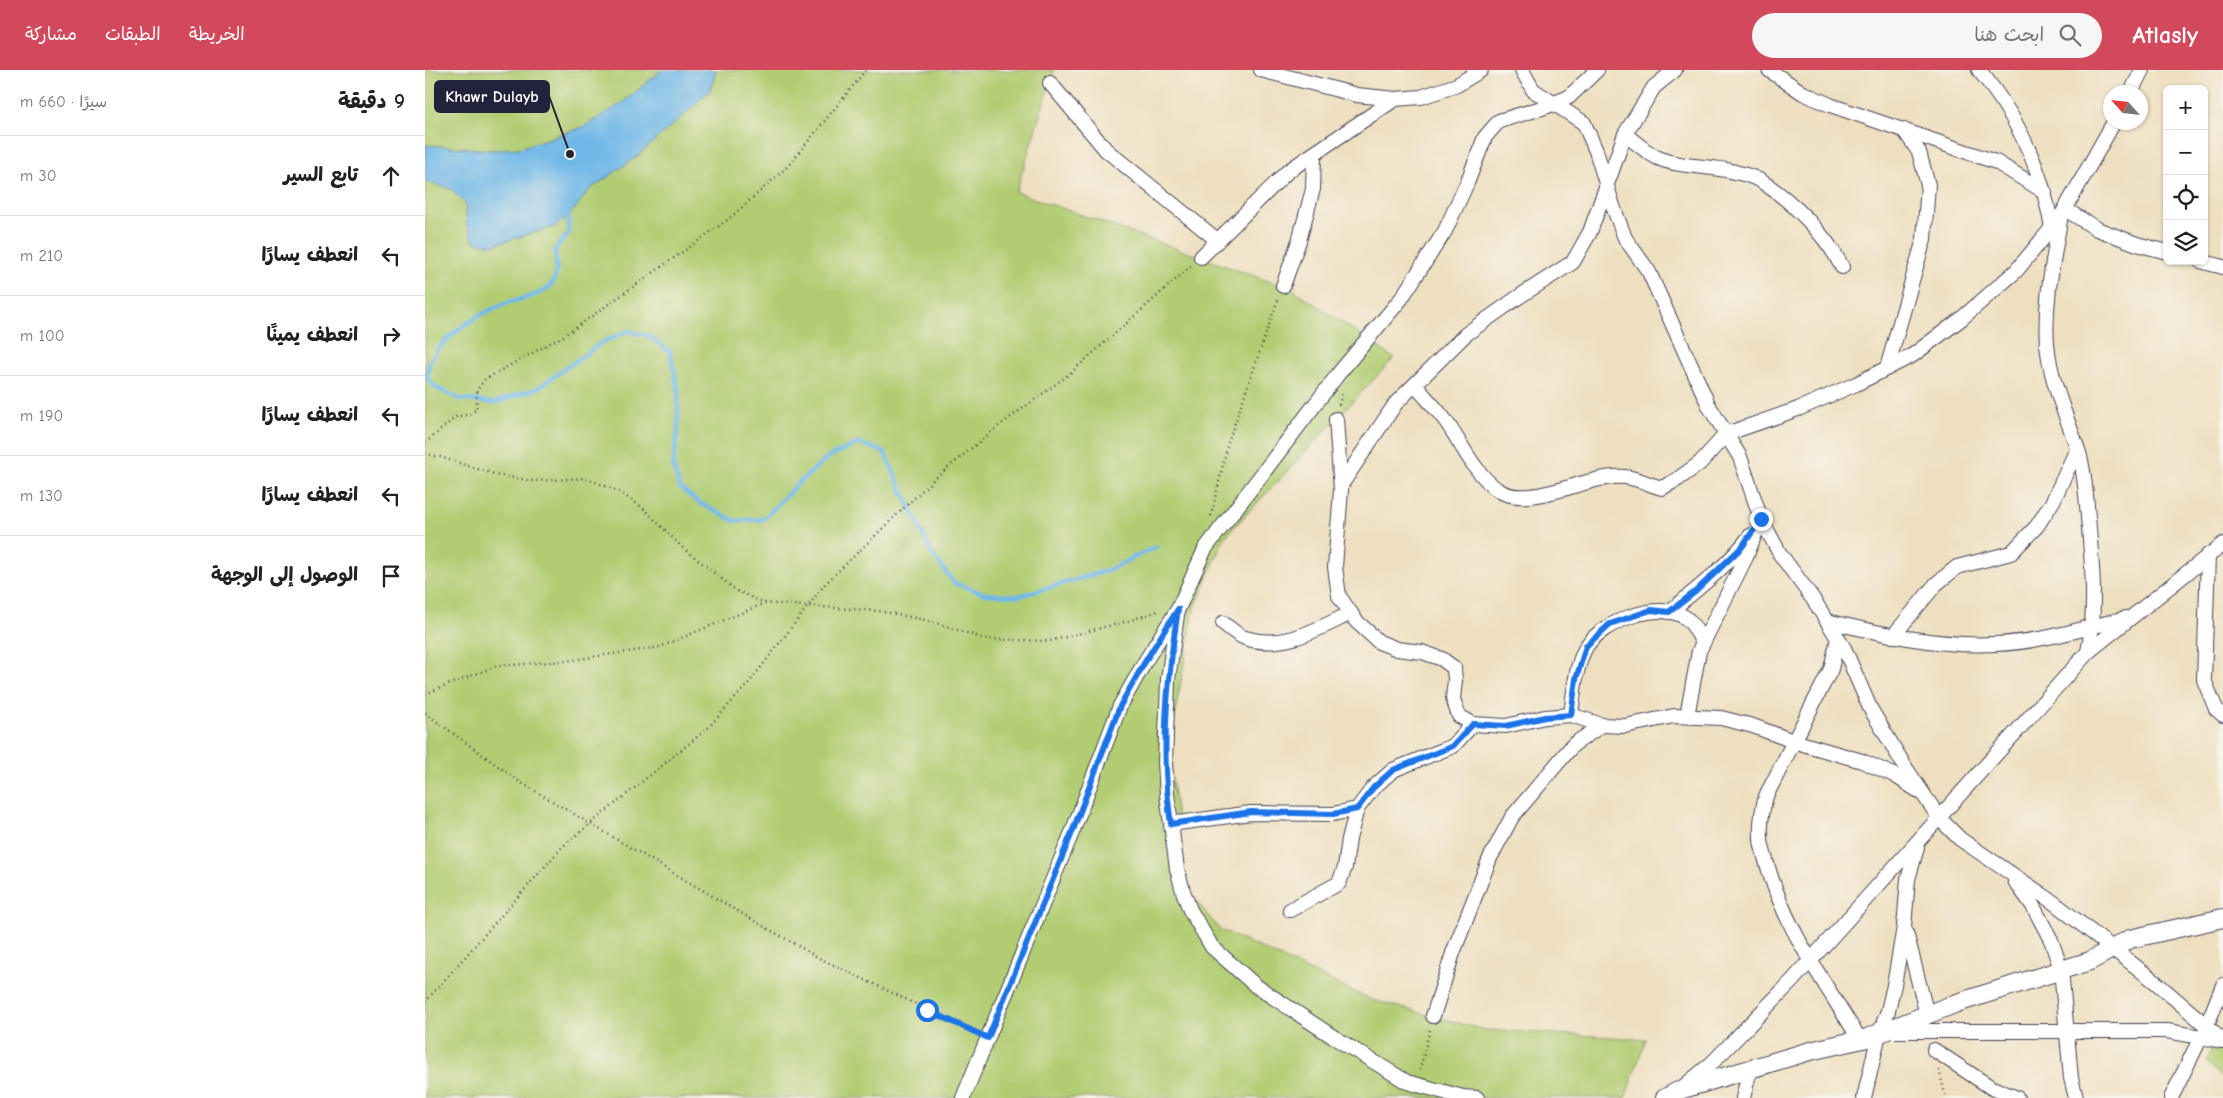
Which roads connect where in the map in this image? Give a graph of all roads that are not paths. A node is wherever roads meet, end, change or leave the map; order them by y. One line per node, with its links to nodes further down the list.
1 (1261, 70): 12 (street)
2 (1322, 70): 12 (street)
3 (1481, 70): 13 (street)
4 (1522, 70): 14 (street)
5 (1597, 70): 14 (street)
6 (1675, 70): 17 (street)
7 (1769, 70): 15 (street)
8 (1979, 70): 20 (street)
9 (2142, 70): 11 (street)
10 (1050, 83): 22 (street)
11 (2134, 85)
12 (1326, 86): 13 (street)
13 (1395, 99): 18 (street)
14 (1554, 103): 19 (street); 38 (street)
15 (1904, 130): 20 (street); 29 (street)
16 (2109, 130): 21 (street)
17 (1625, 134): 19 (street); 26 (street)
18 (1314, 154): 22 (street); 28 (street)
19 (1607, 186): 30 (street); 32 (street)
20 (2045, 192): 21 (street)
21 (2059, 218): 23 (street); 29 (street); 33 (street)
22 (1217, 240): 24 (street)
23 (2163, 251)
24 (1201, 257)
25 (2212, 264): 27 (street)
26 (1842, 267)
27 (2223, 276)
28 (1283, 286)
29 (1887, 368): 32 (street)
30 (1415, 385): 32 (street); 34 (street)
31 (1336, 419): 34 (street)
32 (1726, 434): 35 (street)
33 (2077, 449): 44 (street); 45 (street)
34 (1341, 485): 40 (street)
35 (1761, 519): 39 (street); 42 (street); 47 (street)
36 (2223, 544): 37 (street)
37 (2208, 556): 41 (street); 50 (street)
38 (1179, 606): 58 (street); 78 (street)
39 (1669, 612): 47 (street); 49 (street)
40 (1351, 613): 43 (street); 52 (street)
41 (2131, 617): 44 (street); 48 (street)
42 (1827, 621): 45 (street); 46 (street)
43 (1223, 623)
44 (2093, 627): 45 (street); 48 (street)
45 (1893, 636)
46 (1838, 638): 54 (street); 55 (street)
47 (1703, 643): 51 (street)
48 (2088, 652): 57 (street)
49 (1571, 715): 52 (street); 53 (street)
50 (2223, 715)
51 (1687, 716): 53 (street); 54 (street)
52 (1473, 724): 56 (street)
53 (1602, 725): 69 (street)
54 (1793, 741): 55 (street); 65 (street)
55 (1923, 795): 57 (street)
56 (1357, 809): 58 (street); 61 (street)
57 (1940, 819): 59 (street); 60 (street)
58 (1171, 824): 79 (street)
59 (1918, 844): 63 (street); 65 (street)
60 (2008, 873): 64 (street); 66 (street)
61 (1290, 910)
62 (2223, 918): 64 (street)
63 (1904, 927): 68 (street); 72 (street)
64 (2111, 949): 66 (street); 71 (street)
65 (1811, 961): 73 (street); 77 (street)
66 (2061, 969): 68 (street); 70 (street)
67 (2223, 985): 71 (street)
68 (1927, 1015): 72 (street)
69 (1433, 1016)
70 (2065, 1030): 71 (street); 72 (street); 83 (street)
71 (2204, 1031): 74 (street); 84 (street)
72 (1882, 1032): 73 (street); 81 (street)
73 (1860, 1040): 76 (street)
74 (2223, 1040)
75 (1934, 1050): 82 (street)
76 (1750, 1069): 77 (street); 80 (street)
77 (1673, 1094)
78 (963, 1098)
79 (1477, 1098)
80 (1743, 1098)
81 (1864, 1098)
82 (2017, 1098)
83 (2076, 1098)
84 (2171, 1098)

